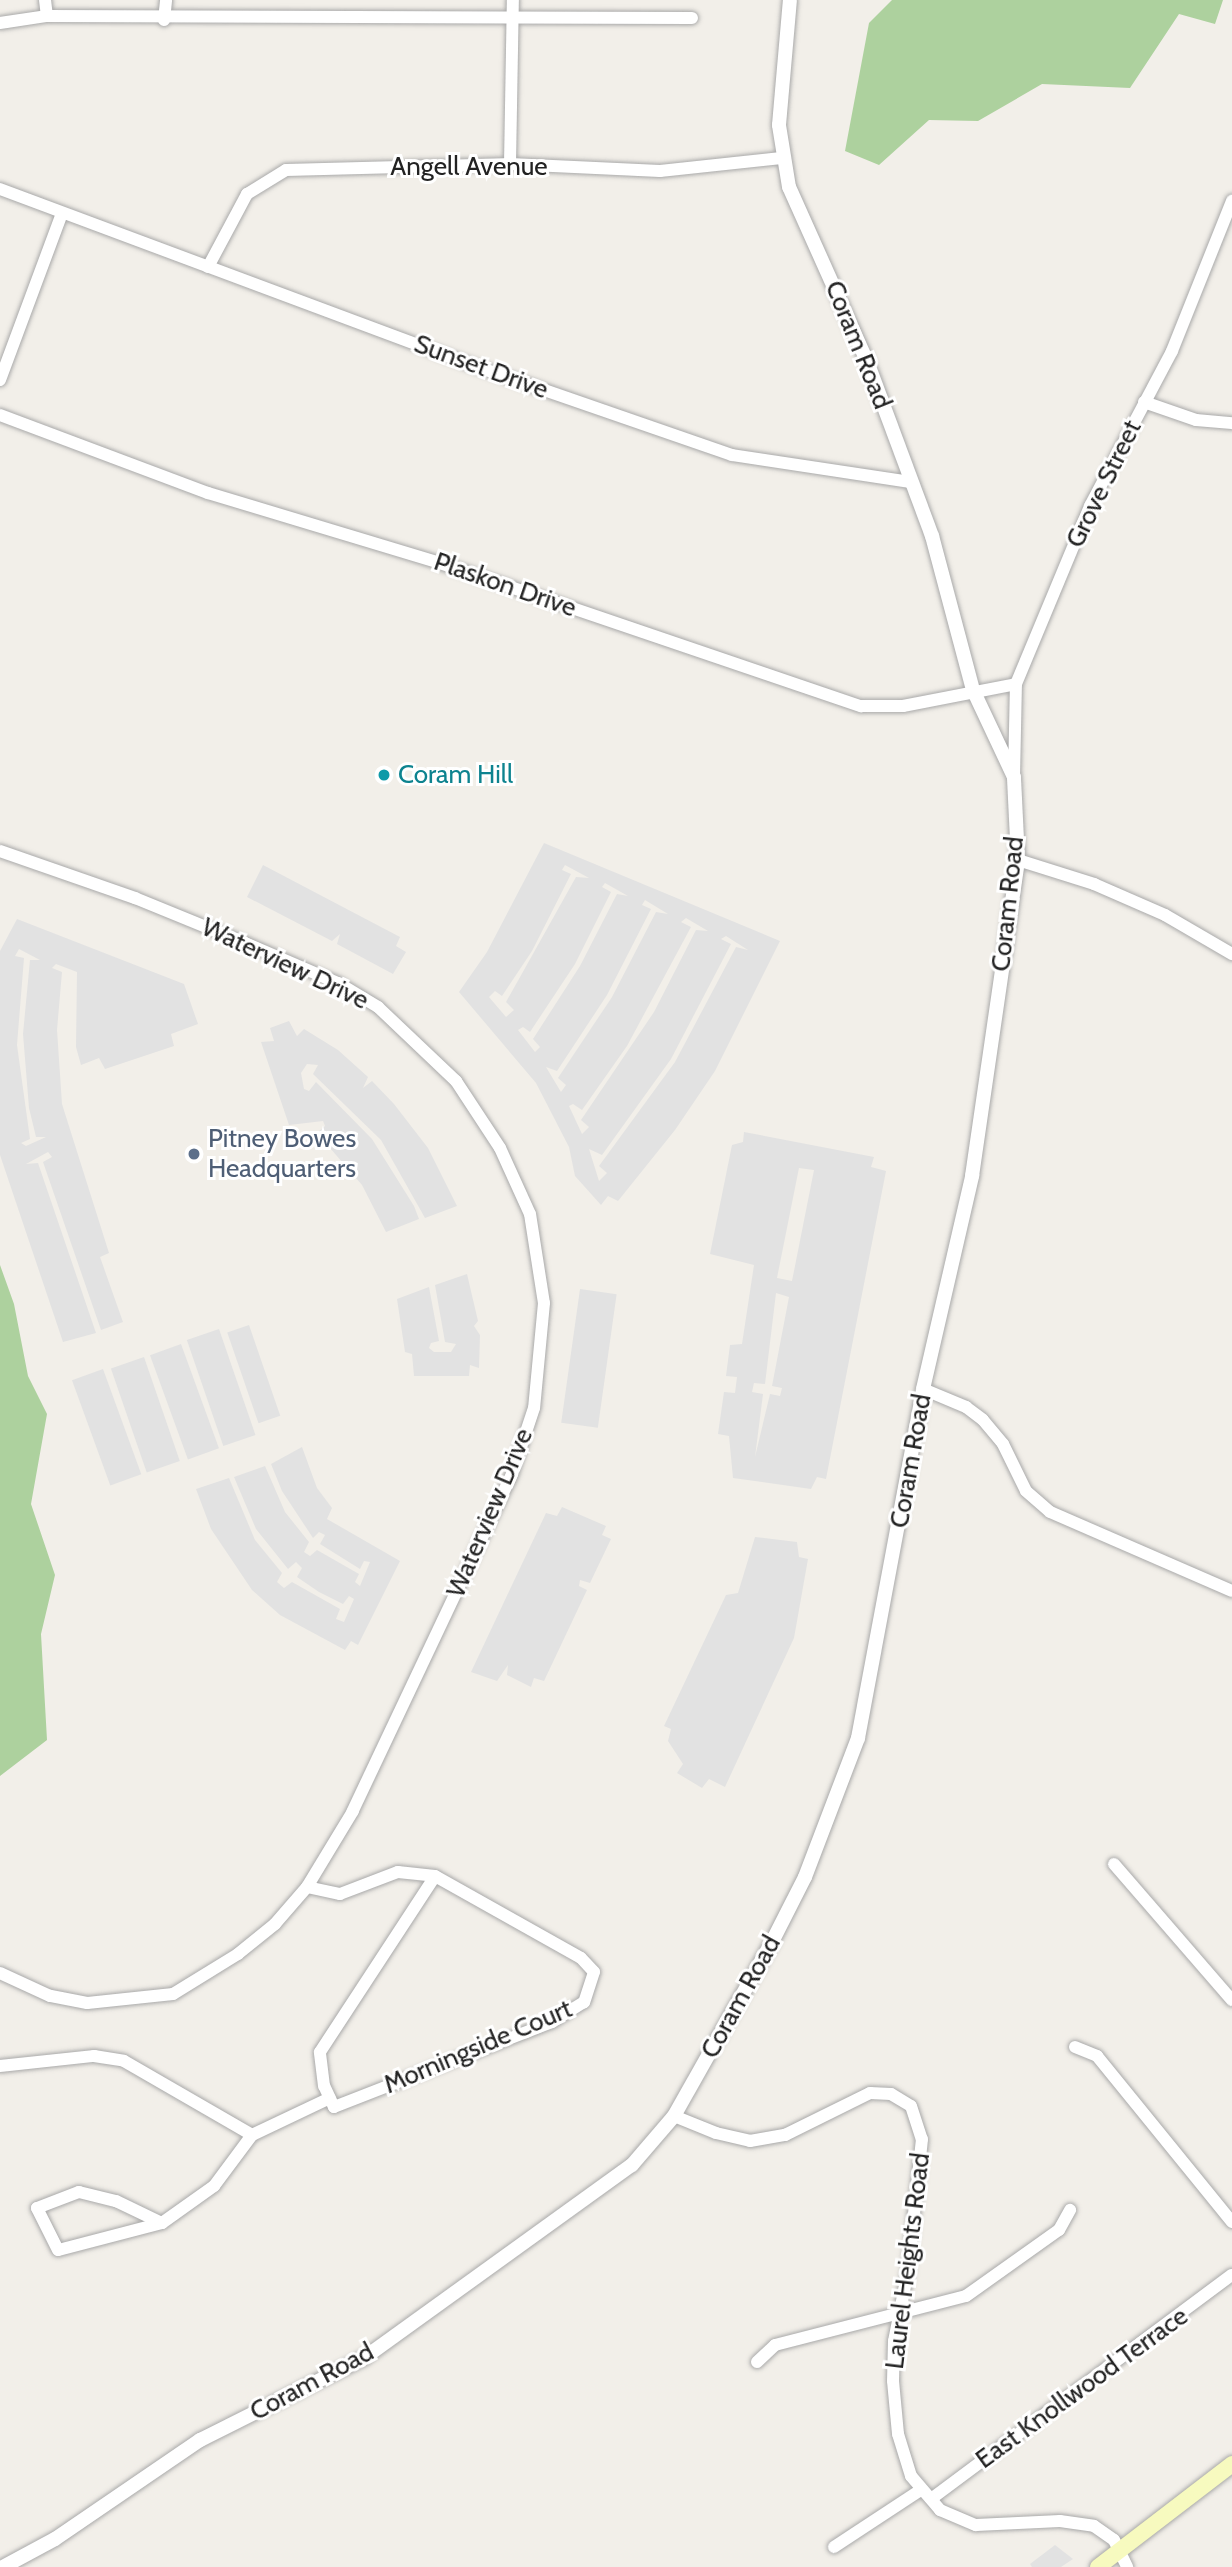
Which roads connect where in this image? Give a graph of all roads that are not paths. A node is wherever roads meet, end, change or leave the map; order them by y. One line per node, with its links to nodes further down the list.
1 (45, 0): 5 (street)
2 (166, 0): 8 (street)
3 (513, 0): 6 (street)
4 (790, 0): 10 (street, Coram Road)
5 (47, 16): 8 (street); 9 (street)
6 (513, 18): 7 (street); 8 (street); 11 (street)
7 (692, 18)
8 (164, 20)
9 (0, 23)
10 (781, 158): 11 (street, Angell Avenue); 20 (street, Coram Road)
11 (510, 163): 15 (street, Angell Avenue)
12 (0, 189): 14 (street, Sunset Drive)
13 (1232, 201): 17 (street, Grove Street)
14 (62, 213): 15 (street, Sunset Drive); 16 (street)
15 (208, 267): 20 (street, Sunset Drive)
16 (0, 380)
17 (1144, 402): 19 (street); 21 (street, Grove Street)
18 (0, 415): 22 (street, Plaskon Drive)
19 (1232, 423)
20 (911, 482): 22 (street, Coram Road)
21 (1016, 684): 22 (street, Plaskon Drive); 23 (street, Grove Street)
22 (973, 690): 23 (street, Coram Road)
23 (1014, 777): 25 (street, Coram Road)
24 (0, 851): 31 (street, Waterview Drive)
25 (1018, 860): 26 (street); 27 (street, Coram Road)
26 (1232, 954)
27 (923, 1389): 28 (street); 37 (street, Coram Road)
28 (1232, 1591)
29 (1114, 1864): 33 (street)
30 (435, 1876): 31 (street, Morningside Court); 36 (street); 36 (street, Morningside Court)
31 (307, 1886): 32 (street, Waterview Drive)
32 (0, 1973)
33 (1232, 2000)
34 (1075, 2047): 40 (street)
35 (0, 2066): 38 (street)
36 (330, 2098): 38 (street, Morningside Court)
37 (674, 2116): 43 (street, Laurel Heights Road); 49 (street, Coram Road)
38 (252, 2135): 41 (street)
39 (1070, 2210): 43 (street)
40 (1232, 2222)
41 (162, 2223): 41 (street)
42 (1232, 2275): 46 (street, East Knollwood Terrace)
43 (899, 2317): 44 (street); 46 (street, Laurel Heights Road)
44 (757, 2362)
45 (1232, 2465): 48 (main road)
46 (926, 2494): 47 (street, East Knollwood Terrace); 48 (street, Laurel Heights Road)
47 (834, 2547)
48 (1120, 2550): 50 (main road); 51 (street)
49 (3, 2567)
50 (1098, 2567)
51 (1127, 2567)

